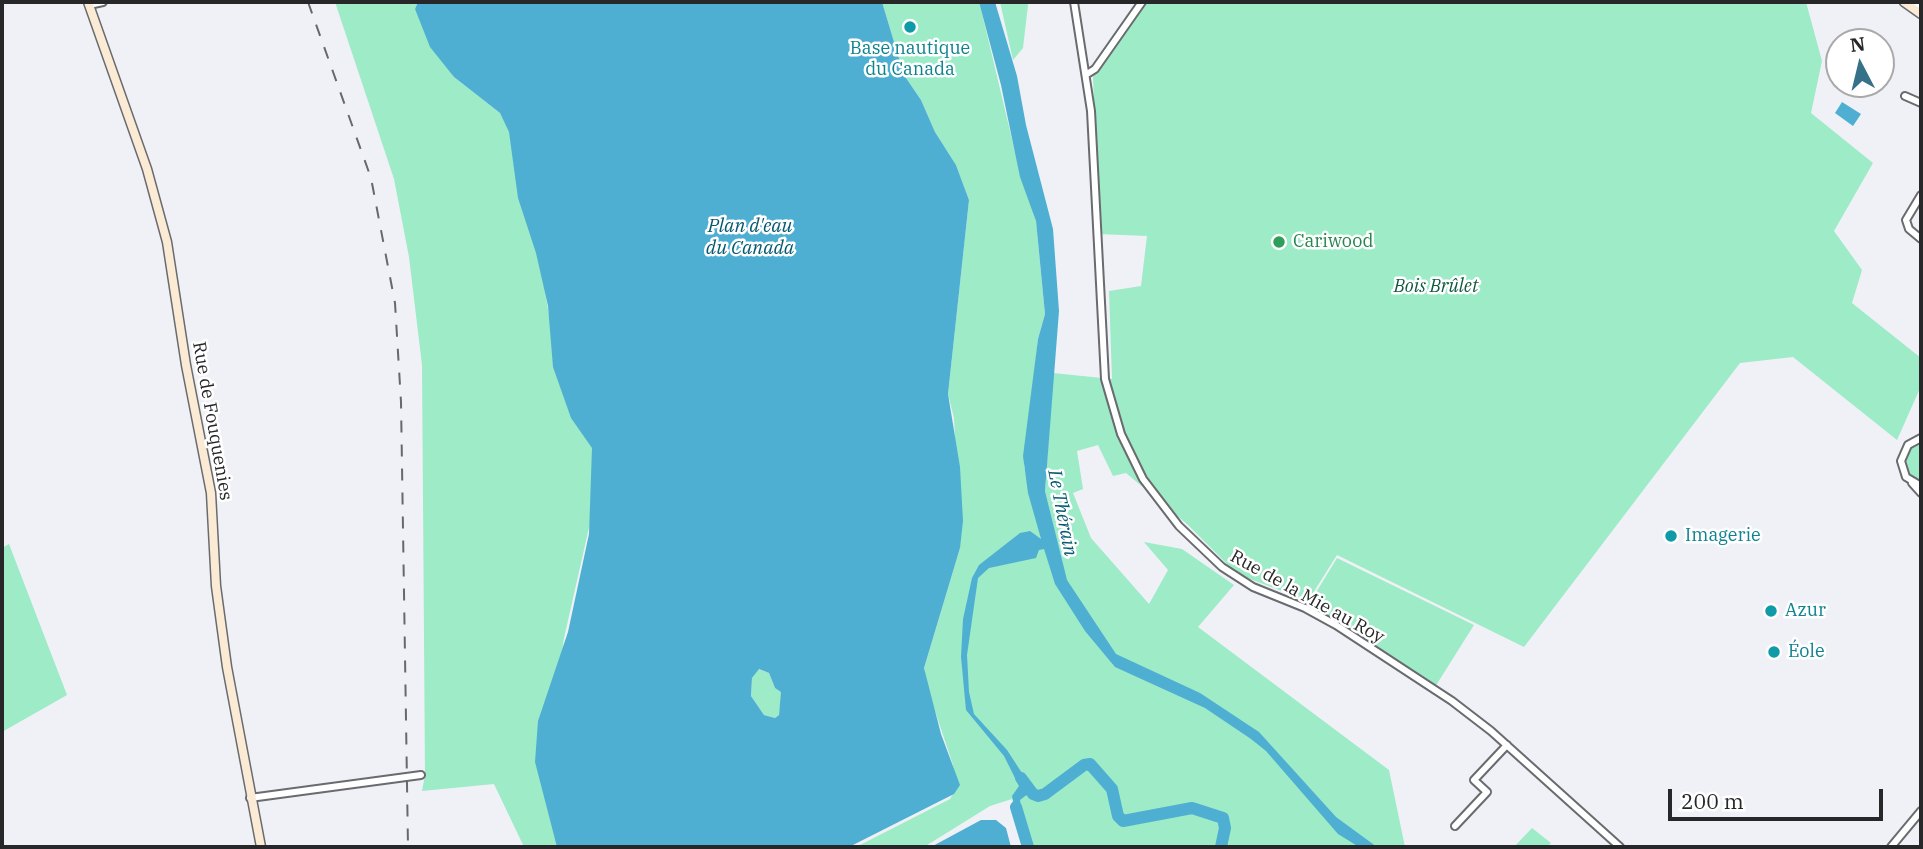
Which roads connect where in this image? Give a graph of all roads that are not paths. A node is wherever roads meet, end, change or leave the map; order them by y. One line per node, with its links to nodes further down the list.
1 (103, 2): 6 (street)
2 (1074, 2): 9 (street, Rue de la Mie au Roy)
3 (1142, 2): 8 (street)
4 (1904, 2): 7 (street)
5 (1913, 2): 7 (street)
6 (89, 3): 21 (street, Rue de Fouquenies)
7 (1921, 12)
8 (1104, 55): 9 (street); 10 (street)
9 (1085, 60): 10 (street, Rue de la Mie au Roy)
10 (1087, 74): 19 (street, Rue de la Mie au Roy)
11 (1905, 96): 12 (street)
12 (1921, 103)
13 (1921, 195): 14 (street)
14 (1921, 239)
15 (1921, 435): 16 (street)
16 (1909, 479): 17 (street); 18 (street)
17 (1921, 485)
18 (1921, 493)
19 (1507, 744): 23 (street); 25 (street, Rue de la Mie au Roy)
20 (421, 775): 21 (street)
21 (250, 798): 24 (street, Rue de Fouquenies)
22 (1921, 811): 26 (street)
23 (1455, 826)
24 (261, 847)
25 (1620, 847)
26 (1891, 847)

